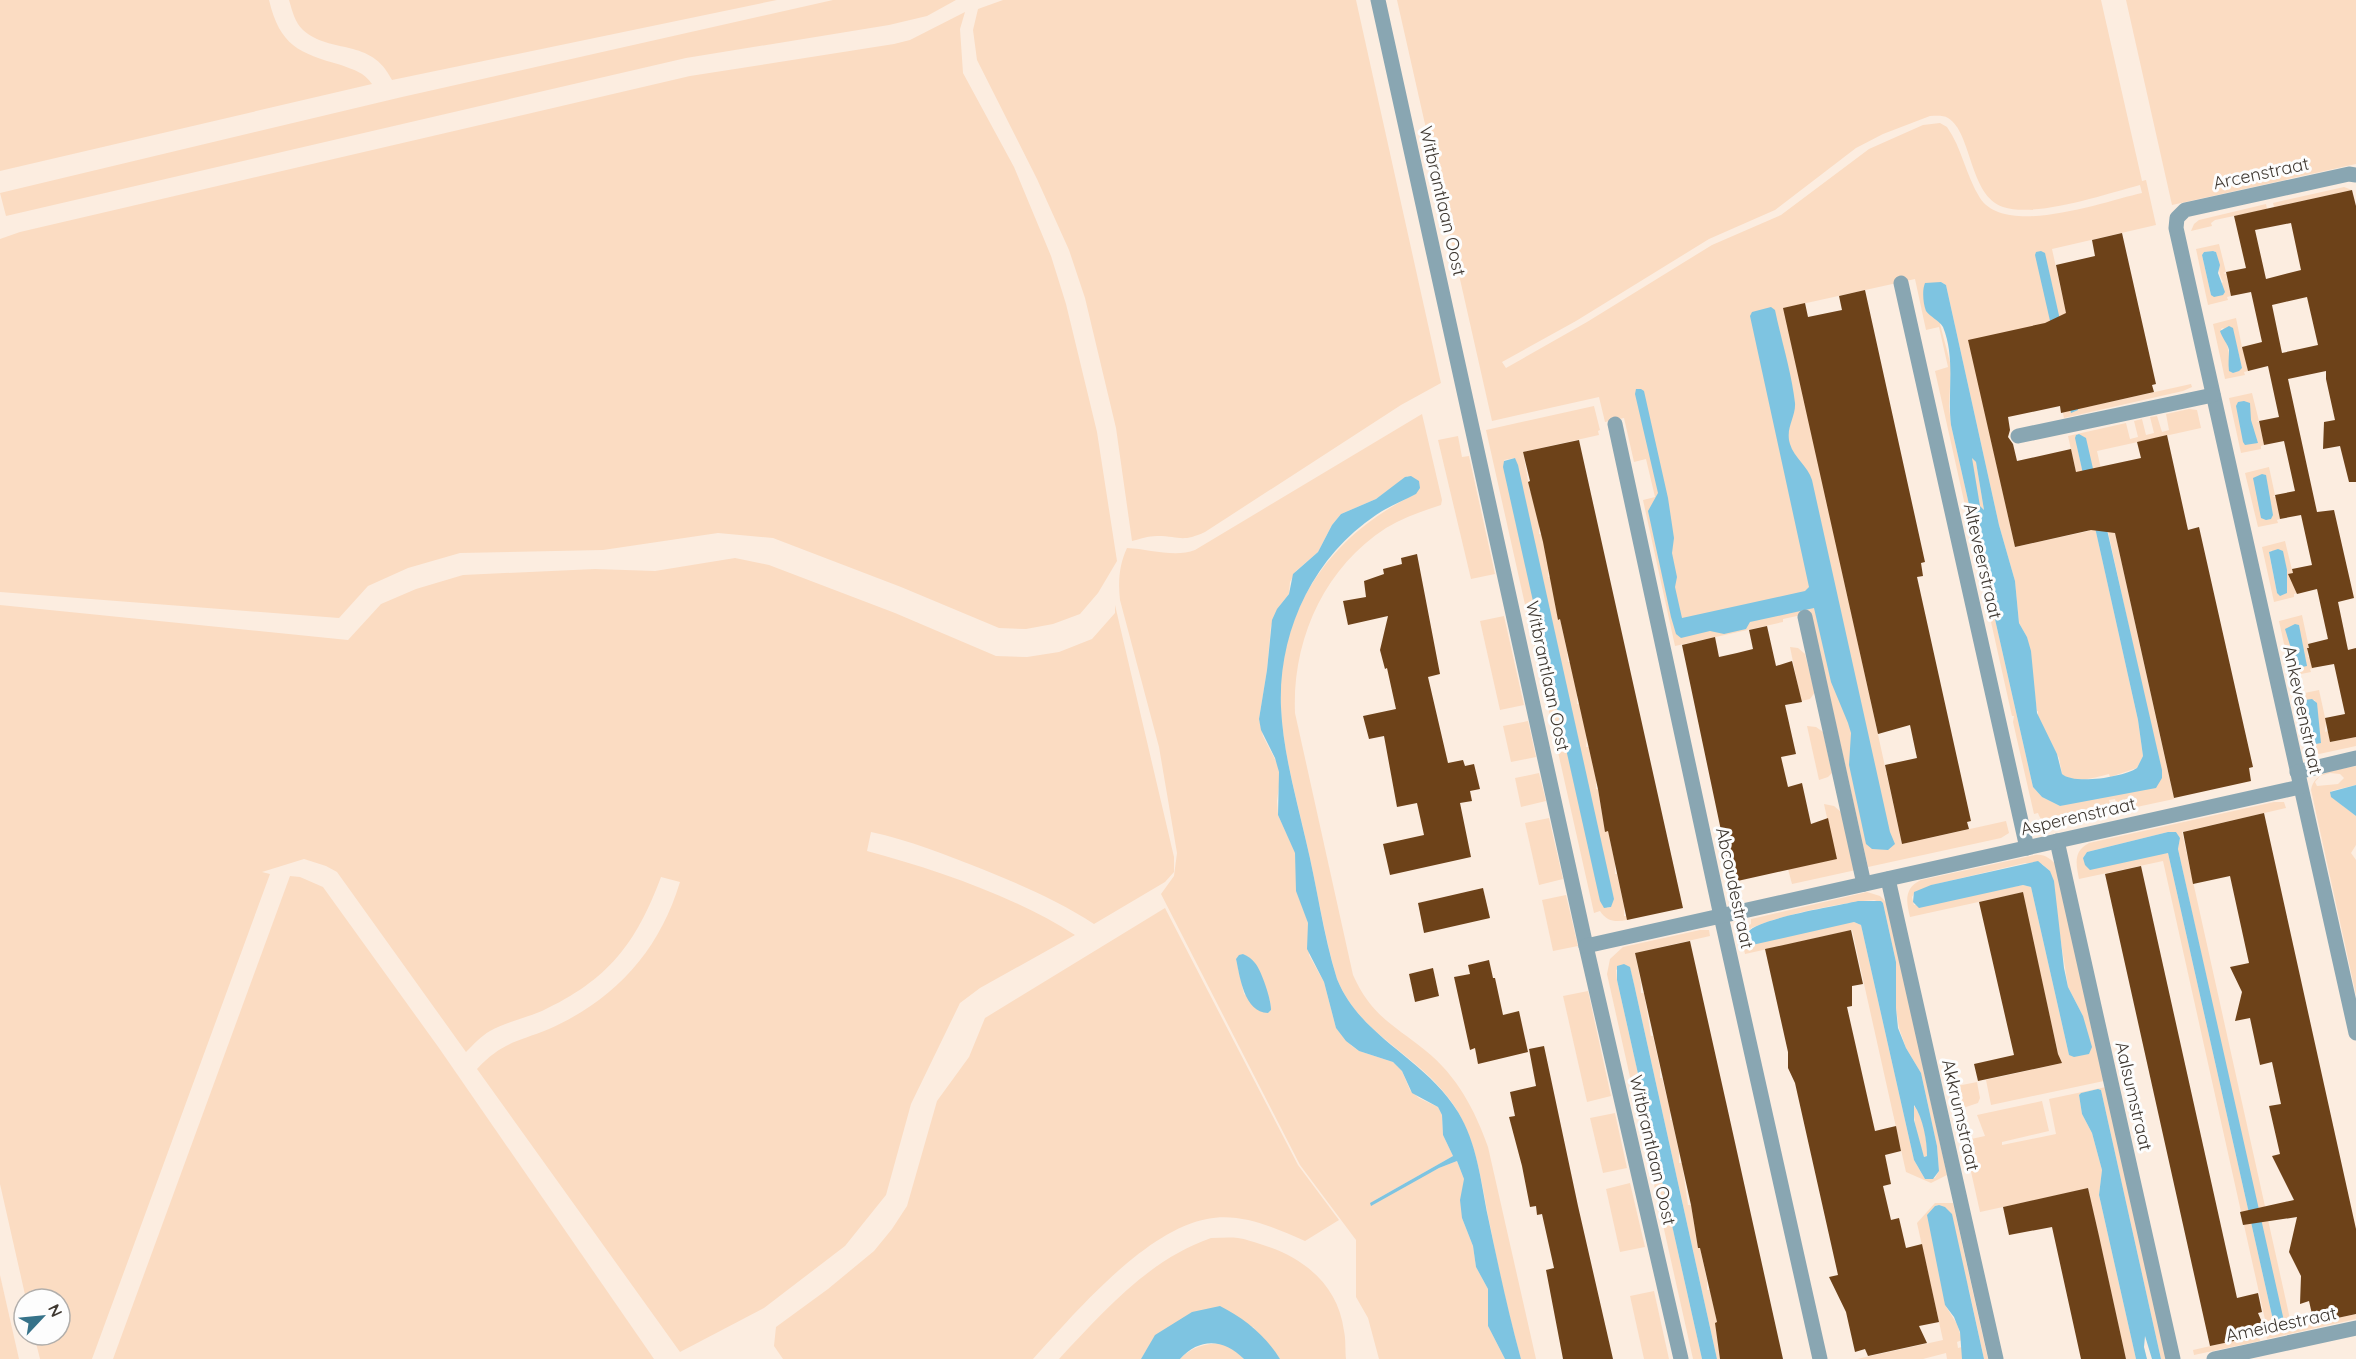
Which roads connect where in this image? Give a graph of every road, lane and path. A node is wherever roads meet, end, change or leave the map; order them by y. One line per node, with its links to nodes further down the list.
1 (1378, 0): 17 (street, Witbrantlaan Oost)
2 (2356, 176): 3 (street, Arcenstraat)
3 (2177, 218): 5 (street, Ankeveenstraat)
4 (1901, 283): 13 (street, Alteveerstraat)
5 (2214, 395): 7 (street); 10 (street, Ankeveenstraat)
6 (1615, 424): 16 (street, Abcoudestraat)
7 (2018, 436)
8 (1805, 617): 15 (street)
9 (2356, 758): 10 (street)
10 (2297, 772): 11 (street, Ankeveenstraat)
11 (2300, 787): 12 (street, Asperenstraat); 18 (street, Ankeveenstraat)
12 (2057, 841): 13 (street, Asperenstraat); 23 (street, Aalsumstraat)
13 (2027, 848): 14 (street, Asperenstraat)
14 (1888, 879): 15 (street, Asperenstraat); 22 (street, Akkrumstraat)
15 (1864, 884): 16 (street, Asperenstraat)
16 (1721, 916): 17 (street, Asperenstraat); 21 (street, Abcoudestraat)
17 (1586, 946): 20 (street, Witbrantlaan Oost)
18 (2356, 1033)
19 (2356, 1328): 24 (street, Ameidestraat)
20 (1681, 1359)
21 (1820, 1359)
22 (1996, 1359)
23 (2173, 1359)
24 (2214, 1359)

